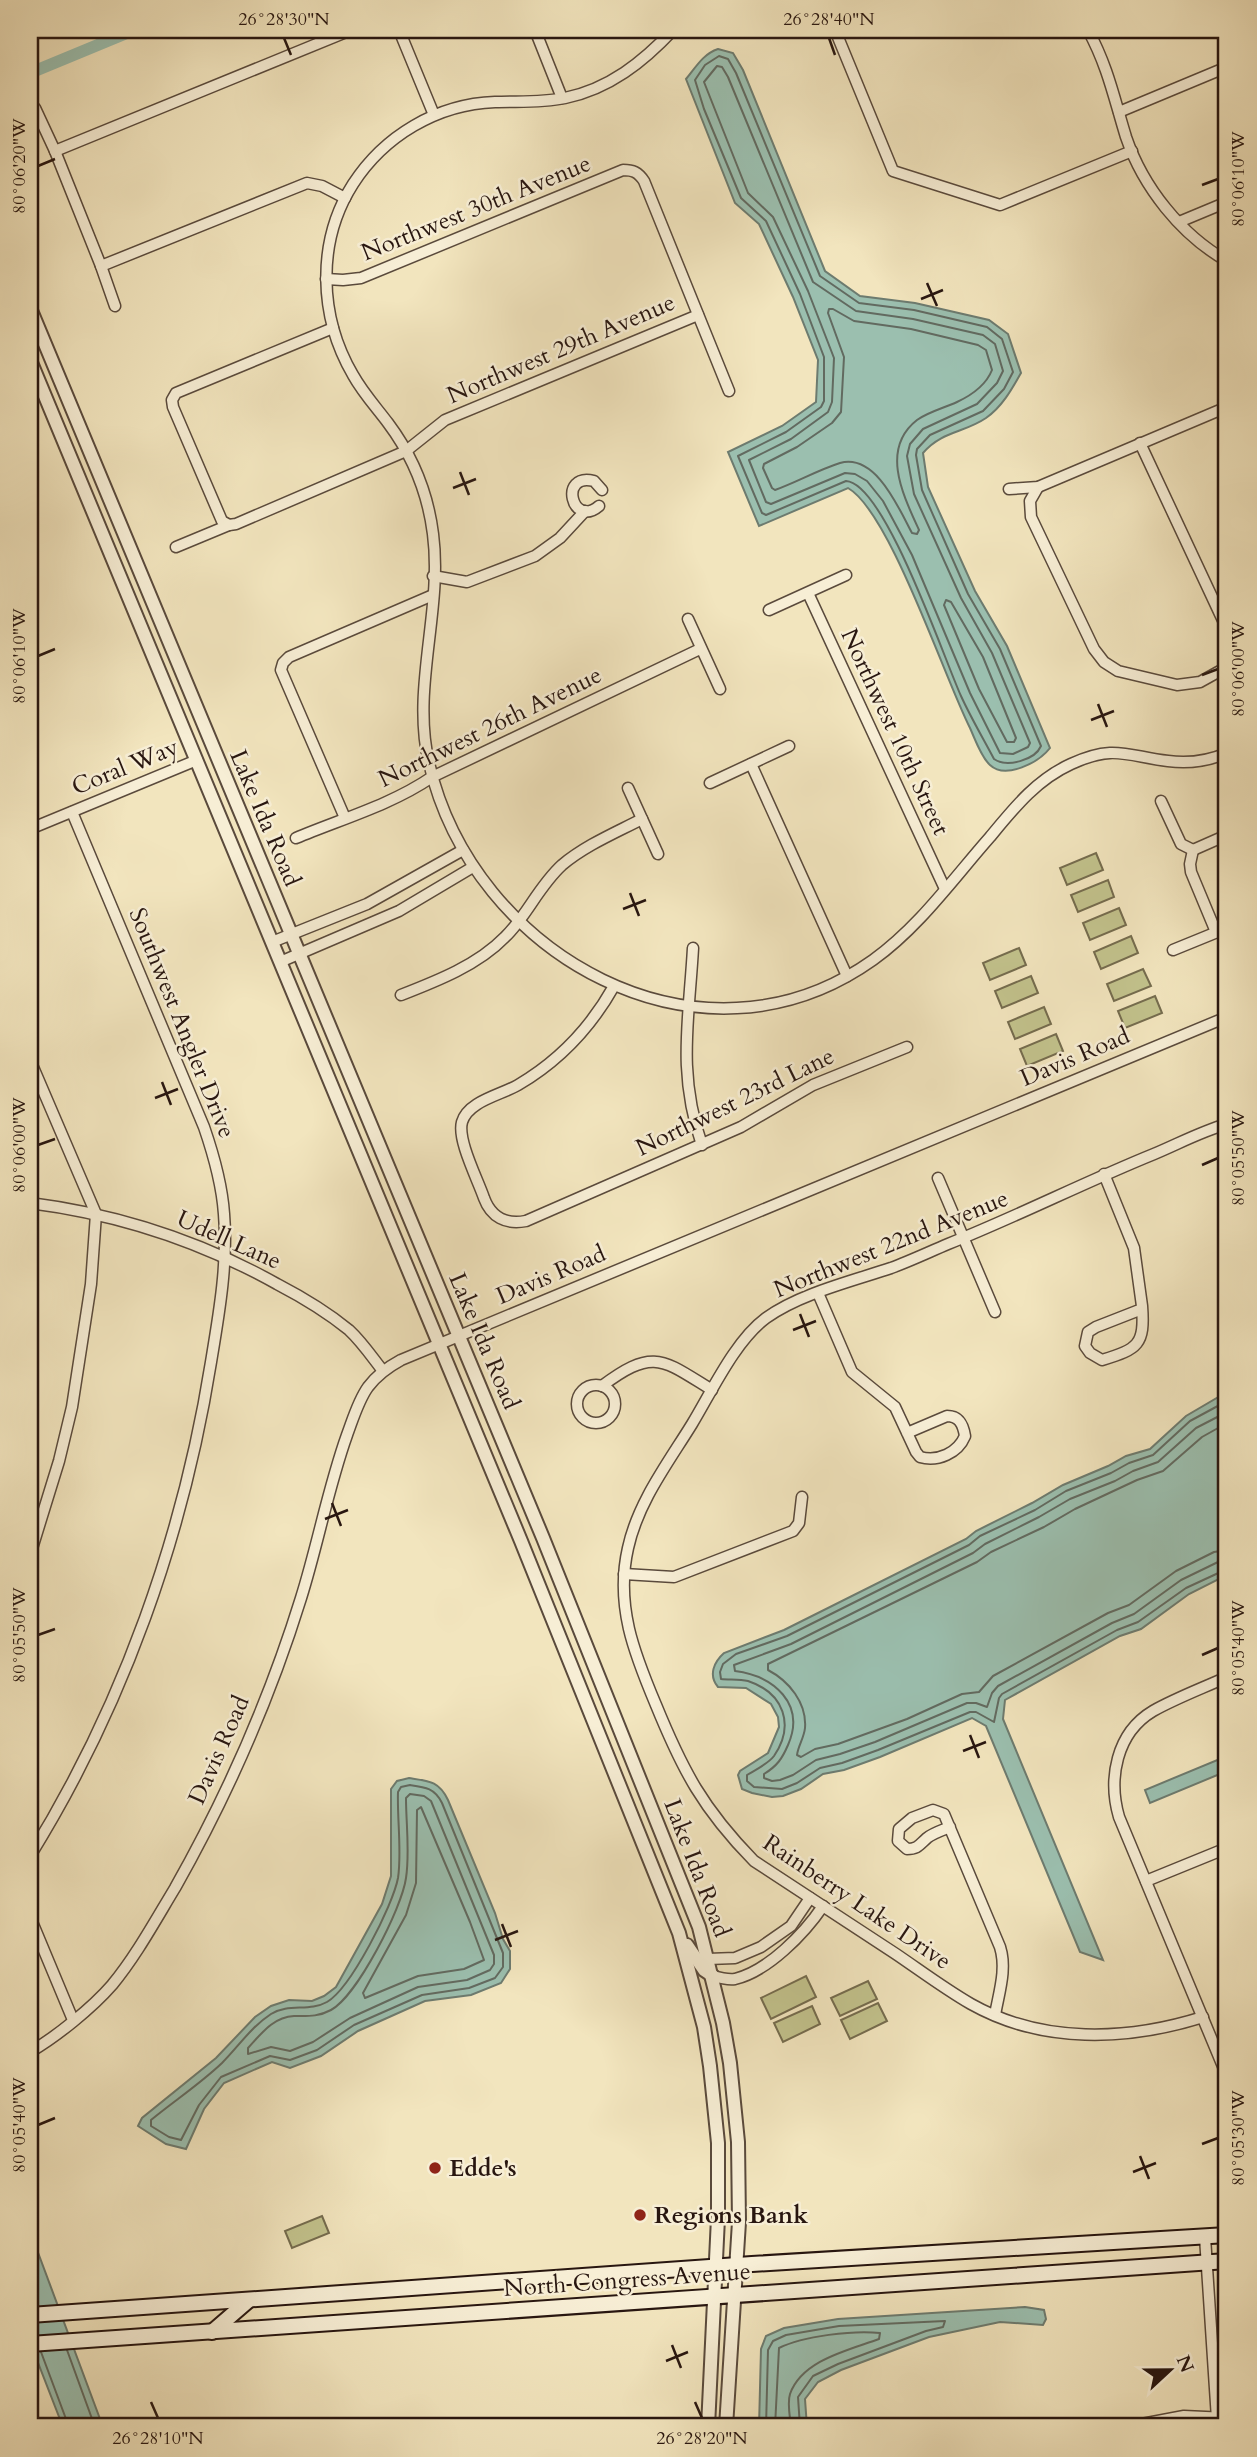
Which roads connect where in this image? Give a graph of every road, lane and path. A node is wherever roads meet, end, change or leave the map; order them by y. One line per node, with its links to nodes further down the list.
1 (351, 30): 12 (street)
2 (399, 30): 11 (street)
3 (535, 30): 8 (street)
4 (673, 30): 8 (street)
5 (835, 30): 13 (street)
6 (1088, 30): 10 (street)
7 (1227, 67): 10 (street)
8 (562, 98): 11 (street)
9 (35, 108): 12 (street)
10 (1119, 112): 13 (street)
11 (434, 115): 14 (street)
12 (55, 151): 18 (street)
13 (1132, 151): 16 (street)
14 (345, 198): 18 (street); 19 (street)
15 (1227, 202): 16 (street)
16 (1179, 222): 17 (street)
17 (1227, 261)
18 (102, 266): 20 (street)
19 (326, 279): 22 (street, Northwest 30th Avenue); 23 (street)
20 (115, 306)
21 (30, 308): 68 (street, Lake Ida Road)
22 (698, 315): 25 (street); 28 (street, Northwest 29th Avenue)
23 (333, 328): 28 (street); 34 (street)
24 (30, 360): 48 (street, Lake Ida Road)
25 (729, 391)
26 (1227, 407): 27 (street)
27 (1140, 443): 29 (street); 42 (street)
28 (406, 451): 34 (street, Northwest 29th Avenue); 37 (street)
29 (1038, 487): 30 (street); 44 (street)
30 (1009, 489)
31 (602, 491): 33 (street)
32 (599, 506): 33 (street)
33 (585, 511): 37 (street)
34 (229, 525): 35 (street, Northwest 29th Avenue)
35 (176, 547)
36 (846, 575): 38 (street)
37 (433, 576): 39 (street)
38 (808, 593): 40 (street); 64 (street, Northwest 10th Street)
39 (433, 596): 50 (street); 55 (street)
40 (769, 610)
41 (688, 620): 43 (street)
42 (1227, 629)
43 (700, 649): 45 (street); 50 (street, Northwest 26th Avenue)
44 (1227, 667)
45 (720, 689)
46 (789, 746): 49 (street)
47 (1227, 753): 64 (street)
48 (197, 760): 54 (street, Coral Way); 69 (street, Lake Ida Road)
49 (751, 764): 51 (street); 74 (street)
50 (432, 777): 55 (street, Northwest 26th Avenue); 60 (street)
51 (710, 783)
52 (628, 788): 56 (street)
53 (1161, 801): 61 (street)
54 (72, 812): 57 (street, Coral Way); 89 (street, Southwest Angler Drive)
55 (345, 818): 59 (street, Northwest 26th Avenue)
56 (642, 819): 62 (street); 65 (street)
57 (30, 829)
58 (1227, 835): 61 (street)
59 (296, 838)
60 (463, 850): 63 (street); 68 (street)
61 (1193, 850): 67 (street)
62 (658, 854)
63 (473, 867): 65 (street); 72 (street)
64 (945, 889): 74 (street)
65 (519, 921): 75 (street); 76 (street)
66 (1227, 928): 67 (street)
67 (1216, 932): 71 (street)
68 (291, 935): 69 (street); 72 (street, Lake Ida Road)
69 (272, 942): 73 (street, Lake Ida Road)
70 (693, 947): 77 (street)
71 (1173, 950)
72 (299, 954): 73 (street); 93 (street, Lake Ida Road)
73 (280, 962): 94 (street, Lake Ida Road)
74 (847, 976): 77 (street)
75 (614, 986): 77 (street); 83 (street, Northwest 23rd Lane)
76 (401, 995)
77 (690, 1006): 83 (street)
78 (1227, 1017): 93 (street, Davis Road)
79 (907, 1047): 83 (street, Northwest 23rd Lane)
80 (30, 1060): 81 (street)
81 (32, 1073): 87 (street)
82 (1227, 1124): 84 (street, Northwest 22nd Avenue)
83 (702, 1145)
84 (1104, 1174): 88 (street, Northwest 22nd Avenue); 91 (street)
85 (937, 1178): 88 (street)
86 (30, 1203): 87 (street, Udell Lane)
87 (96, 1214): 89 (street, Udell Lane); 100 (street)
88 (963, 1238): 90 (street, Northwest 22nd Avenue); 92 (street)
89 (224, 1256): 95 (street, Udell Lane); 107 (street, Southwest Angler Drive)
90 (818, 1293): 97 (street, Northwest 22nd Avenue); 98 (street)
91 (1142, 1310): 91 (street)
92 (995, 1312)
93 (459, 1336): 94 (street, Davis Road); 103 (street, Lake Ida Road)
94 (439, 1344): 95 (street, Davis Road); 102 (street, Lake Ida Road)
95 (383, 1371): 117 (street, Davis Road)
96 (602, 1386): 97 (street)
97 (712, 1390): 101 (street, Northwest 22nd Avenue)
98 (907, 1433): 98 (street)
99 (802, 1497): 101 (street)
100 (30, 1555)
101 (624, 1574): 109 (street, Rainberry Lake Drive)
102 (560, 1635): 103 (street); 112 (street, Lake Ida Road)
103 (591, 1657): 113 (street, Lake Ida Road)
104 (1227, 1678): 108 (street)
105 (950, 1827): 105 (street); 115 (street)
106 (1227, 1848): 108 (street)
107 (30, 1856)
108 (1146, 1881): 116 (street)
109 (810, 1898): 110 (street, Rainberry Lake Drive); 113 (street)
110 (822, 1906): 114 (street); 115 (street, Rainberry Lake Drive)
111 (30, 1917): 117 (street)
112 (679, 1933): 114 (street); 125 (street, Lake Ida Road)
113 (708, 1959): 114 (street, Lake Ida Road)
114 (713, 1976): 124 (street, Lake Ida Road)
115 (995, 2015): 116 (street, Rainberry Lake Drive)
116 (1203, 2017): 119 (street)
117 (74, 2020): 118 (street, Davis Road)
118 (30, 2052)
119 (1227, 2077)
120 (1226, 2235): 121 (main road, North Congress Avenue); 122 (street)
121 (1205, 2237): 123 (street); 124 (main road, North Congress Avenue)
122 (1227, 2261): 123 (main road, North Congress Avenue); 126 (street)
123 (1206, 2263): 127 (main road, North Congress Avenue); 133 (street)
124 (735, 2265): 125 (main road, North Congress Avenue); 127 (street, Lake Ida Road)
125 (716, 2267): 128 (street, Lake Ida Road); 129 (main road, North Congress Avenue)
126 (1227, 2273)
127 (733, 2295): 128 (main road, North Congress Avenue); 135 (street, Lake Ida Road)
128 (714, 2297): 131 (main road, North Congress Avenue); 134 (street, Lake Ida Road)
129 (249, 2300): 130 (main road, North Congress Avenue); 131 (main road)
130 (30, 2315)
131 (212, 2332): 132 (main road, North Congress Avenue)
132 (30, 2344)
133 (1216, 2419): 136 (street); 137 (street)
134 (708, 2427)
135 (726, 2427)
136 (1126, 2427)
137 (1190, 2427)

